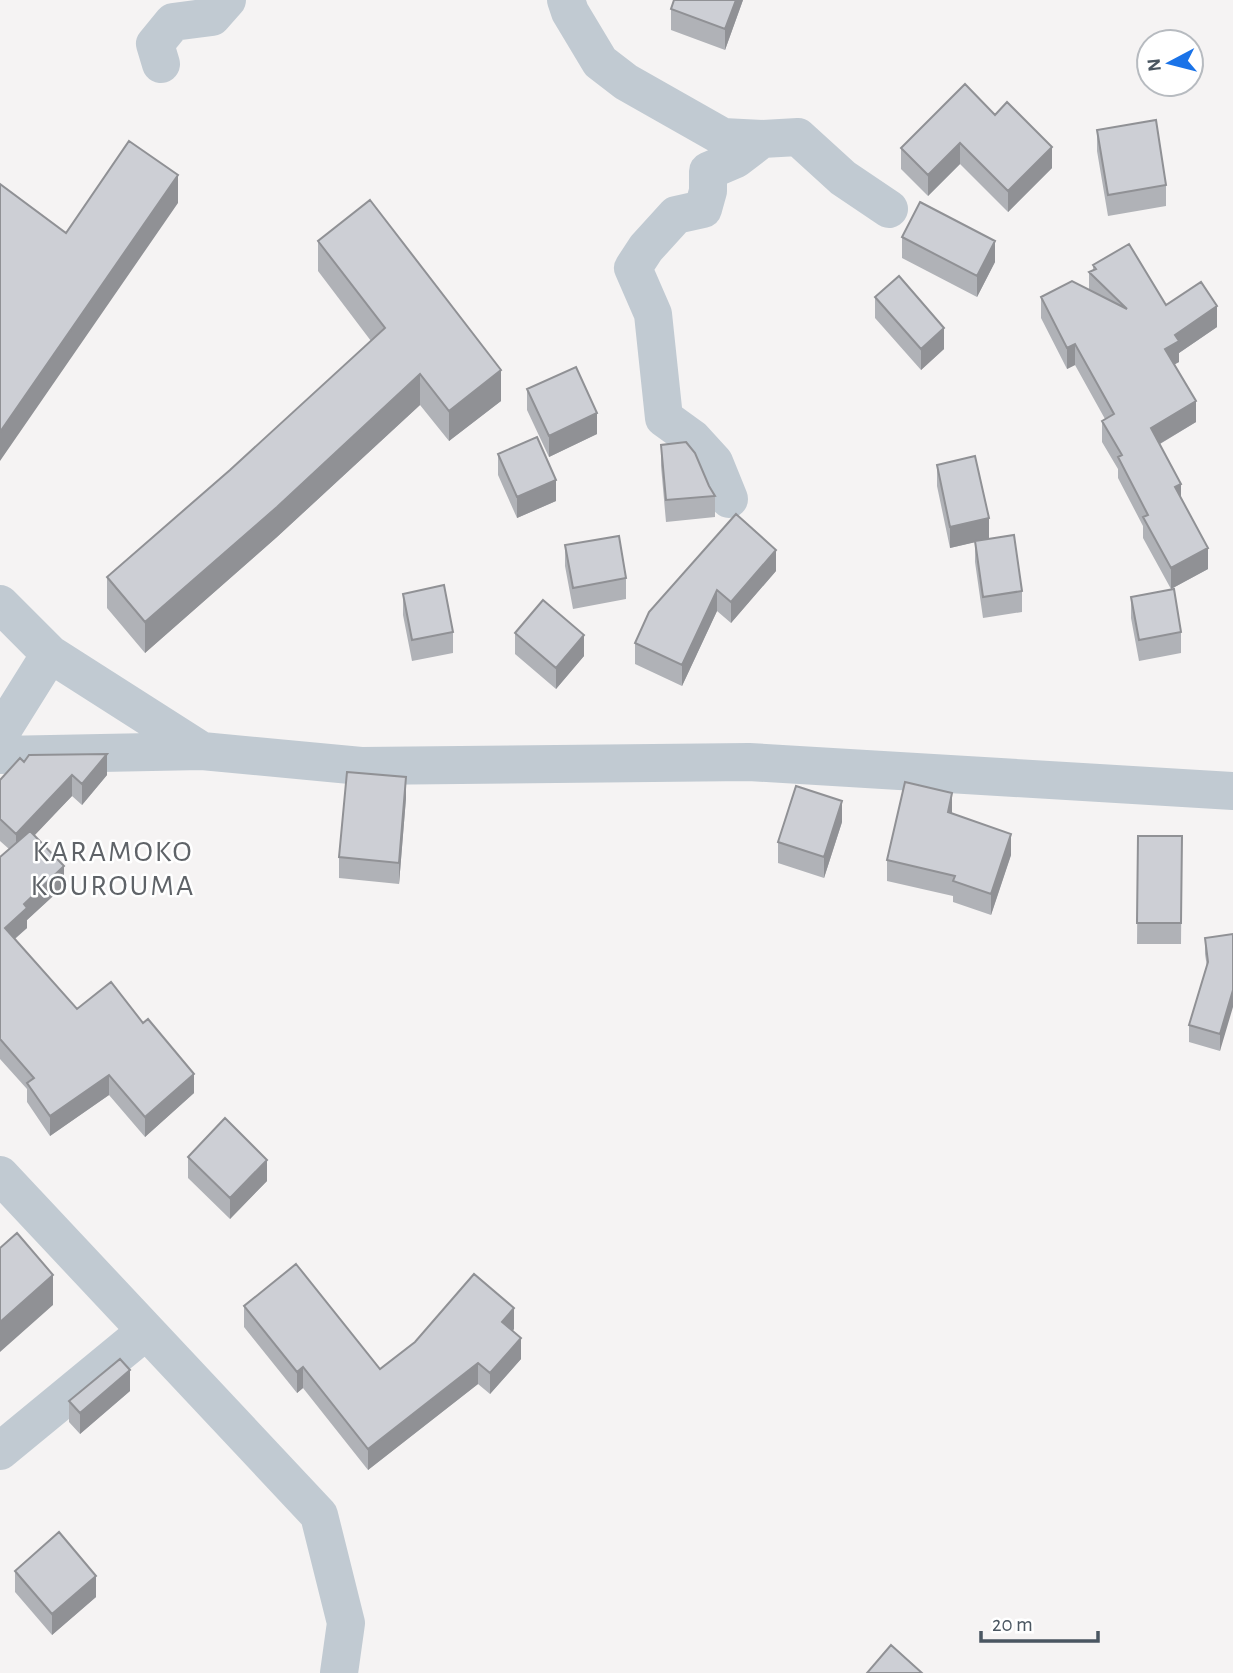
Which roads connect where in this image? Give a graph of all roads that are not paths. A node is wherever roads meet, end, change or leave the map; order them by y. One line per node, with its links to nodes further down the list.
1 (227, 0): 3 (street)
2 (566, 0): 4 (street)
3 (161, 64)
4 (762, 139): 5 (street); 6 (street)
5 (889, 209)
6 (729, 499)
7 (0, 604): 8 (street)
8 (50, 654): 9 (street); 10 (street)
9 (0, 734)
10 (202, 751): 11 (street); 12 (street)
11 (0, 755)
12 (1233, 791)
13 (0, 1175): 14 (street)
14 (146, 1331): 15 (street); 16 (street)
15 (0, 1451)
16 (339, 1673)

